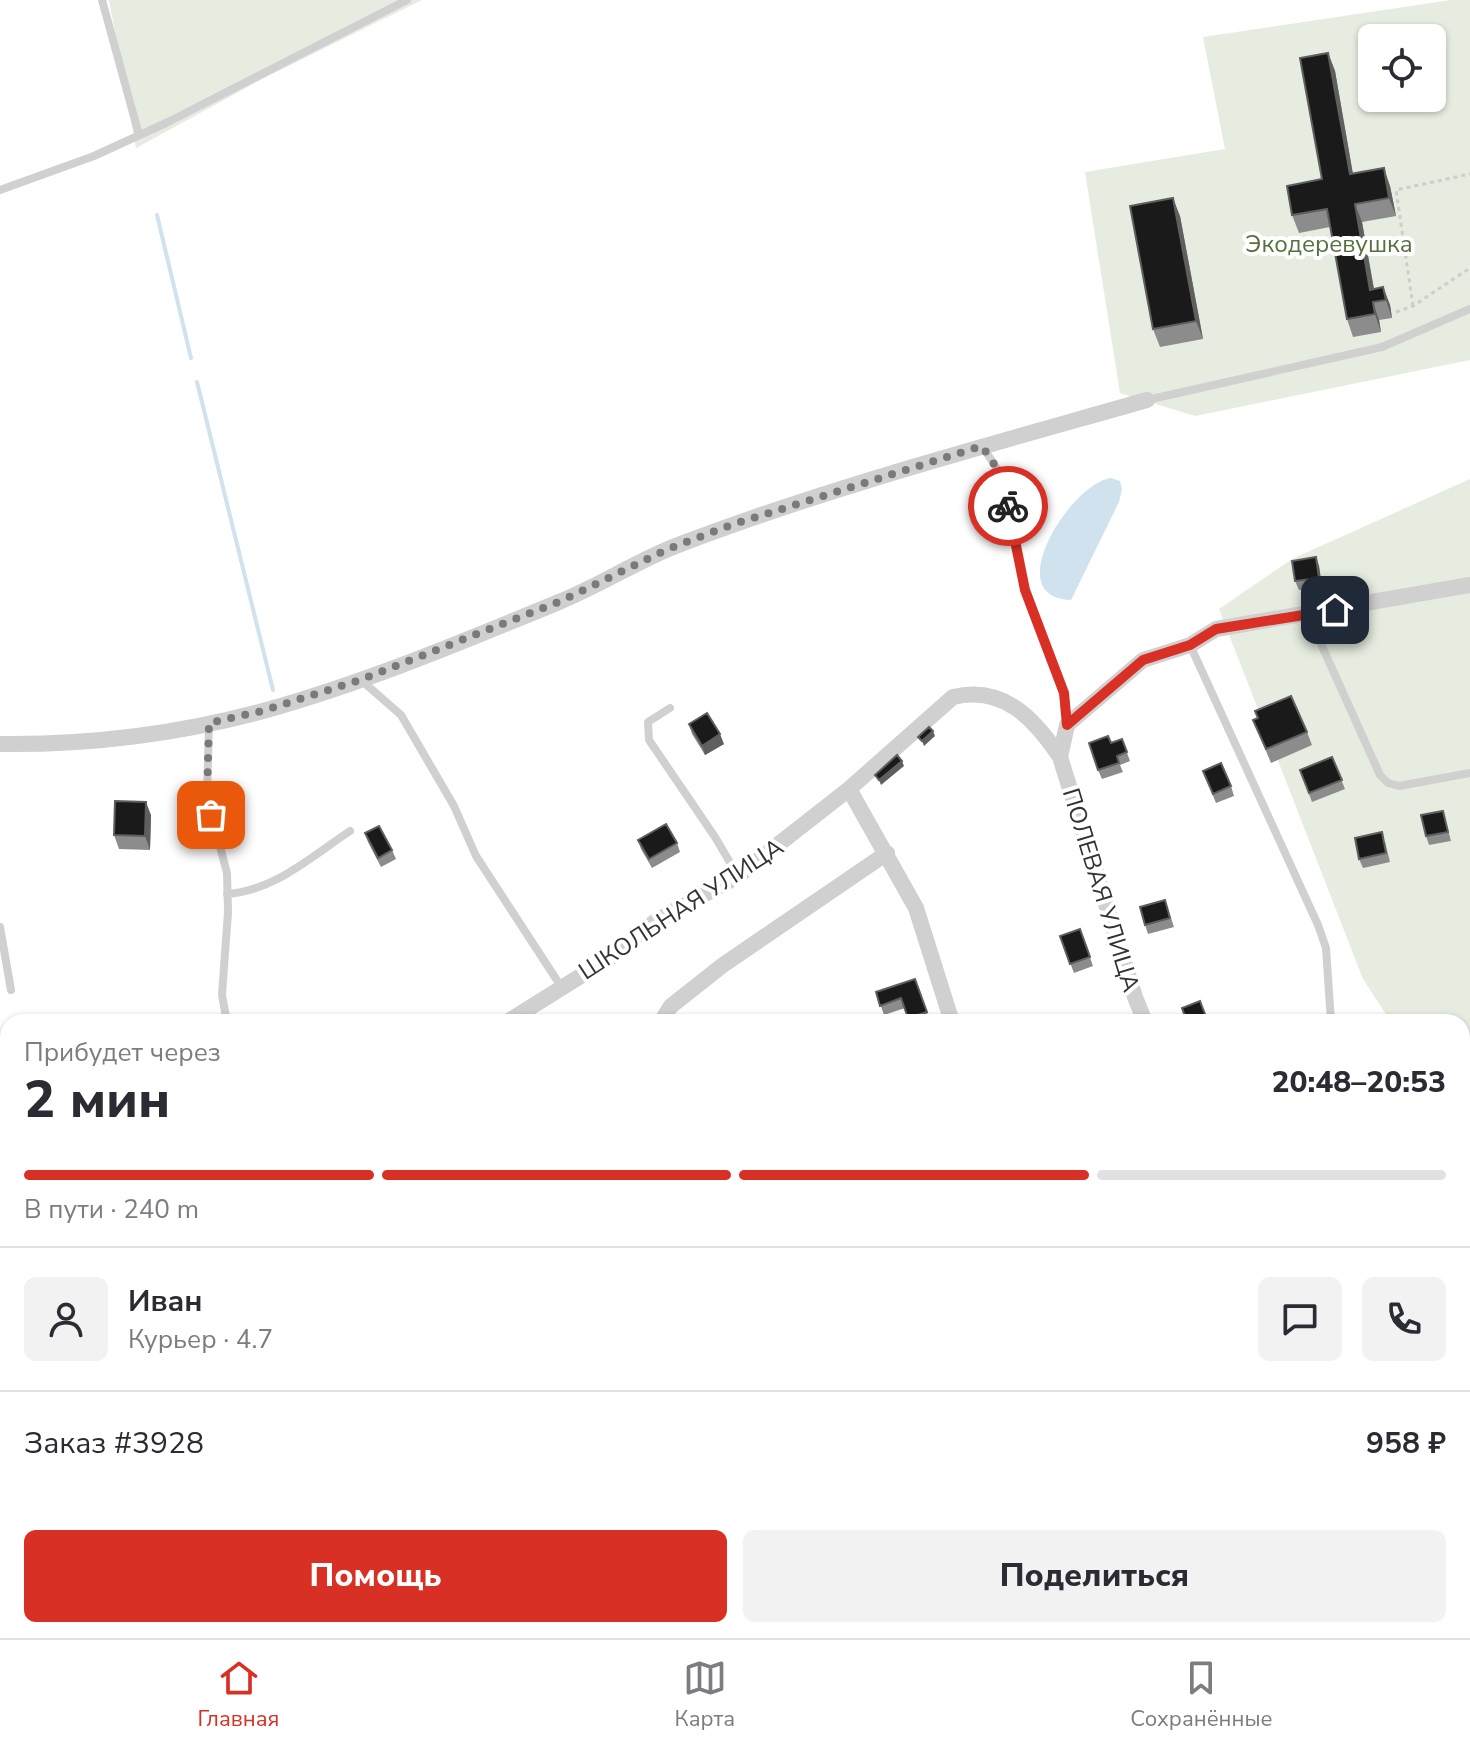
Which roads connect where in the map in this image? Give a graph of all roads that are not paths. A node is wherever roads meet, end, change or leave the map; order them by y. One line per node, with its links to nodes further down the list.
1 (102, 0): 3 (lane)
2 (407, 0): 3 (lane)
3 (139, 135): 4 (lane)
4 (0, 190)
5 (1470, 309): 6 (lane)
6 (1147, 400): 7 (street)
7 (982, 446): 11 (street); 14 (lane)
8 (1470, 585): 9 (street)
9 (1308, 615): 10 (street); 17 (lane)
10 (1190, 645): 14 (street); 31 (lane)
11 (360, 680): 13 (street); 24 (lane)
12 (670, 708): 21 (lane)
13 (209, 723): 15 (street); 22 (lane)
14 (1067, 725): 16 (street, ПОЛЕВАЯ УЛИЦА)
15 (0, 744)
16 (1060, 757): 18 (street, ПОЛЕВАЯ УЛИЦА); 30 (street, ПОЛЕВАЯ УЛИЦА)
17 (1470, 773)
18 (849, 789): 20 (street); 21 (street, ШКОЛЬНАЯ УЛИЦА)
19 (350, 831): 22 (lane)
20 (887, 853): 28 (street); 29 (street)
21 (738, 876): 24 (street, ШКОЛЬНАЯ УЛИЦА)
22 (227, 894): 26 (lane)
23 (0, 927): 25 (lane)
24 (562, 988): 27 (street, ШКОЛЬНАЯ УЛИЦА)
25 (11, 990)
26 (226, 1014)
27 (520, 1014)
28 (666, 1014)
29 (949, 1014)
30 (1142, 1014)
31 (1330, 1014)

